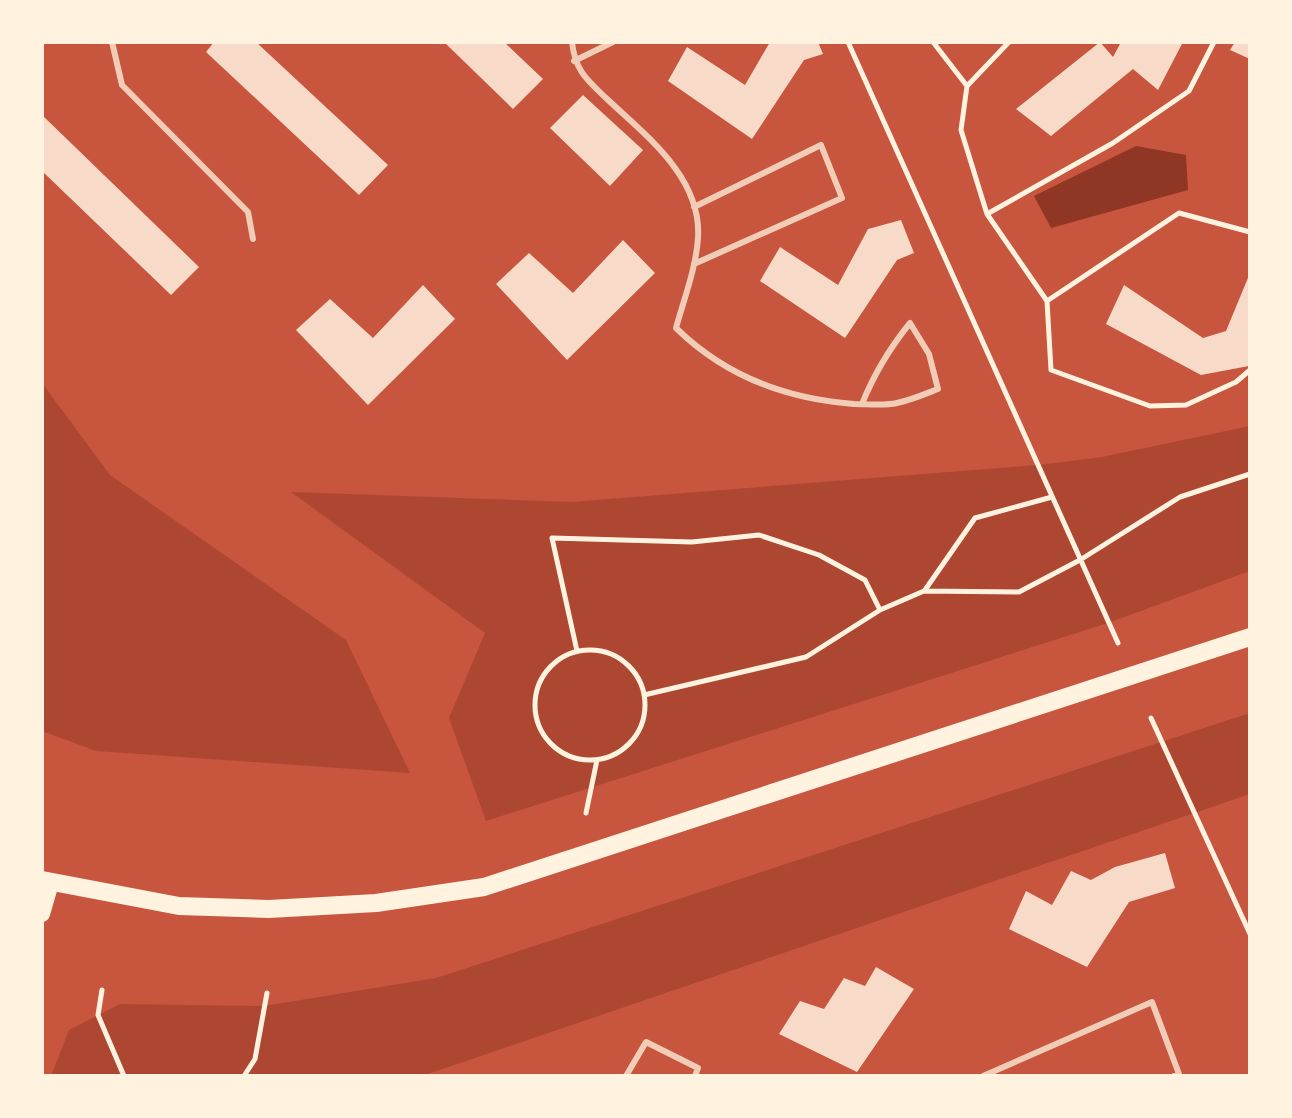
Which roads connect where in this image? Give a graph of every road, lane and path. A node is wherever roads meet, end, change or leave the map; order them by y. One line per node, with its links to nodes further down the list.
1 (112, 42): 13 (lane)
2 (572, 42): 8 (lane)
3 (613, 42): 8 (lane)
4 (848, 42): 19 (path)
5 (933, 42): 9 (path)
6 (1009, 42): 9 (path)
7 (1214, 42): 11 (path)
8 (574, 61): 10 (lane)
9 (967, 86): 11 (path)
10 (694, 207): 14 (lane); 14 (lane)
11 (987, 214): 15 (path)
12 (1250, 232): 15 (path)
13 (253, 239)
14 (694, 264): 17 (lane)
15 (1047, 301): 16 (path)
16 (1250, 370)
17 (862, 404): 17 (lane)
18 (1250, 474): 20 (path)
19 (1052, 497): 20 (path); 21 (path)
20 (1080, 560): 21 (path); 24 (path)
21 (924, 591): 22 (path)
22 (880, 610): 25 (path); 26 (path)
23 (1250, 637): 30 (main road)
24 (1118, 643)
25 (577, 651): 26 (path); 28 (path)
26 (644, 695): 28 (path)
27 (1151, 718): 32 (path)
28 (597, 760): 29 (path)
29 (586, 813)
30 (47, 882): 31 (main road)
31 (42, 914)
32 (1250, 934)
33 (102, 990): 35 (path)
34 (267, 993): 36 (path)
35 (124, 1076)
36 (244, 1076)
37 (626, 1076): 38 (lane)
38 (695, 1076)
39 (983, 1076): 40 (lane)
40 (1174, 1076)

